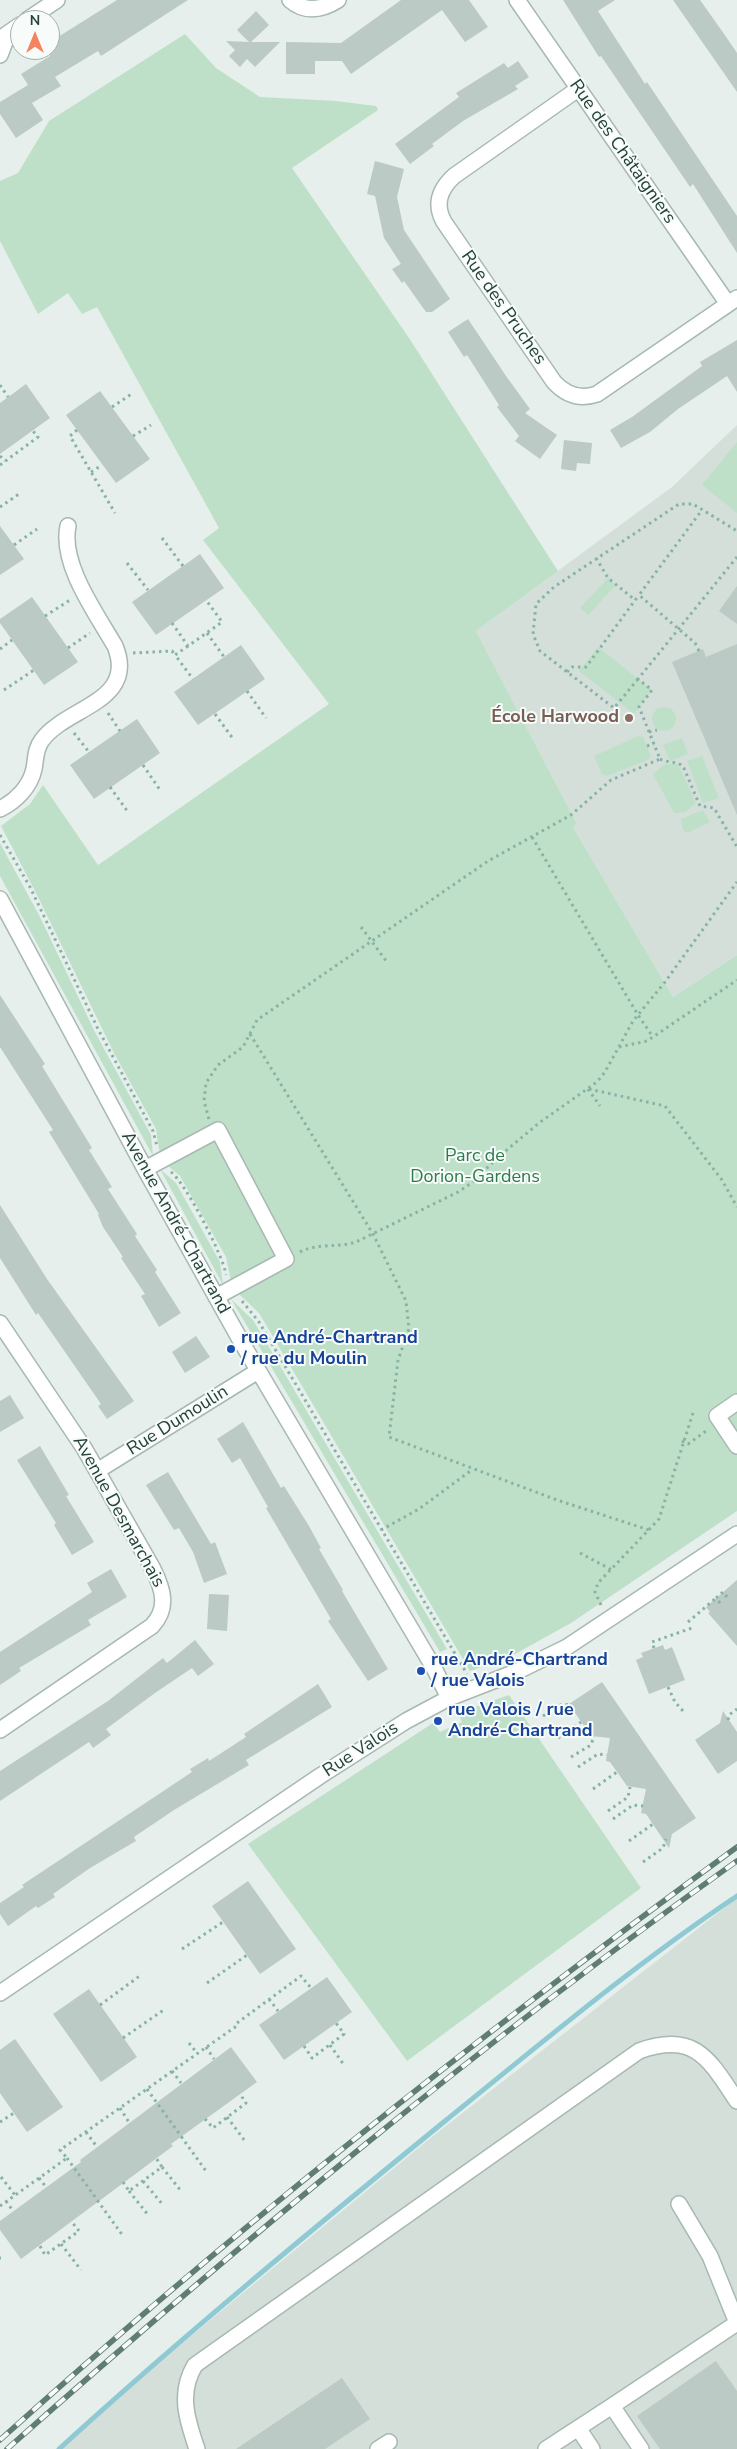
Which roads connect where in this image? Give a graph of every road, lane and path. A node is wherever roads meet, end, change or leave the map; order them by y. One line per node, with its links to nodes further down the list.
1 (57, 0): 5 (street)
2 (290, 0): 3 (street)
3 (338, 0)
4 (517, 0): 8 (street, Rue des Châtaigniers)
5 (42, 10)
6 (9, 32): 7 (street)
7 (0, 55)
8 (578, 89): 9 (street, Rue des Châtaigniers); 9 (street, Rue des Pruches)
9 (733, 301)
10 (0, 385): 12 (path)
11 (133, 393): 13 (path)
12 (8, 397)
13 (112, 407)
14 (151, 425): 17 (path)
15 (77, 430): 22 (path)
16 (33, 431): 19 (path)
17 (133, 436)
18 (0, 456): 19 (path)
19 (5, 461): 20 (path)
20 (0, 465)
21 (102, 465): 22 (path)
22 (91, 472): 26 (path)
23 (19, 494): 24 (path)
24 (0, 507)
25 (702, 510): 29 (path); 33 (path); 37 (path)
26 (115, 513)
27 (68, 526): 75 (street)
28 (37, 529): 31 (path)
29 (737, 531)
30 (162, 538): 35 (path)
31 (14, 545)
32 (737, 557): 43 (path)
33 (596, 558): 40 (path); 55 (path)
34 (127, 563): 36 (path)
35 (183, 566)
36 (148, 590)
37 (639, 594): 40 (path); 43 (path)
38 (72, 598): 41 (path)
39 (206, 600): 45 (path)
40 (635, 600): 55 (path)
41 (45, 616)
42 (172, 624): 47 (path)
43 (679, 629): 50 (path); 57 (path)
44 (90, 632): 48 (path)
45 (207, 632): 47 (path); 53 (path)
46 (12, 640): 49 (path)
47 (188, 646): 52 (path)
48 (68, 648)
49 (0, 649)
50 (699, 651)
51 (128, 653): 52 (path)
52 (175, 655): 56 (path)
53 (224, 657)
54 (34, 670): 58 (path)
55 (567, 672): 57 (path)
56 (193, 679)
57 (638, 679): 66 (path)
58 (4, 690)
59 (247, 691): 62 (path)
60 (104, 708): 65 (path)
61 (215, 714): 67 (path)
62 (266, 718)
63 (71, 730): 70 (path)
64 (656, 730): 66 (path)
65 (120, 731)
66 (649, 732): 68 (path)
67 (234, 740)
68 (654, 744): 69 (path); 71 (path)
69 (647, 746)
70 (89, 752)
71 (660, 759): 78 (path); 79 (path)
72 (143, 765): 74 (path)
73 (110, 787): 76 (path)
74 (160, 790)
75 (0, 810)
76 (128, 812)
77 (0, 834): 93 (path, Avenue André-Chartrand)
78 (532, 837): 83 (path); 86 (path)
79 (737, 847)
80 (737, 882): 86 (path)
81 (0, 899): 94 (street, Avenue André-Chartrand)
82 (361, 927): 83 (path)
83 (372, 941): 84 (path); 87 (path)
84 (387, 962)
85 (737, 980): 88 (path)
86 (638, 1015): 88 (path); 89 (path)
87 (250, 1034): 92 (path); 97 (path)
88 (653, 1037): 89 (path)
89 (619, 1047): 90 (path)
90 (588, 1088): 91 (path); 96 (path); 97 (path)
91 (600, 1106)
92 (212, 1125)
93 (157, 1150)
94 (145, 1169): 100 (street, Avenue André-Chartrand); 100 (street)
95 (167, 1169): 99 (path, Avenue André-Chartrand)
96 (737, 1207)
97 (373, 1234): 98 (path); 111 (path)
98 (309, 1247)
99 (227, 1280)
100 (216, 1297): 105 (street, Avenue André-Chartrand)
101 (240, 1299): 103 (path, Avenue André-Chartrand)
102 (0, 1323): 112 (street, Avenue Desmarchais)
103 (277, 1354): 104 (path); 113 (path, Avenue André-Chartrand)
104 (271, 1355)
105 (258, 1371): 112 (street, Rue Dumoulin); 127 (street, Avenue André-Chartrand)
106 (737, 1402): 110 (street)
107 (693, 1413): 109 (path)
108 (714, 1426): 109 (path)
109 (684, 1442): 114 (path)
110 (737, 1446)
111 (474, 1469): 113 (path); 114 (path)
112 (97, 1471): 134 (street, Avenue Desmarchais)
113 (381, 1530): 125 (path, Avenue André-Chartrand)
114 (649, 1530): 117 (path)
115 (737, 1534): 127 (street, Rue Valois)
116 (580, 1553): 117 (path)
117 (612, 1570): 121 (path)
118 (727, 1597): 119 (path)
119 (716, 1598): 120 (path); 122 (path)
120 (720, 1603)
121 (601, 1606)
122 (688, 1622)
123 (692, 1628): 124 (path)
124 (654, 1648)
125 (467, 1673)
126 (668, 1687): 129 (path)
127 (449, 1698): 156 (street, Rue Valois)
128 (571, 1705): 131 (path)
129 (683, 1711)
130 (736, 1711): 132 (path)
131 (543, 1716)
132 (728, 1720)
133 (581, 1722): 136 (path)
134 (0, 1730)
135 (594, 1736): 138 (path)
136 (558, 1738)
137 (607, 1755): 139 (path)
138 (571, 1758)
139 (578, 1767)
140 (617, 1772): 142 (path)
141 (630, 1787): 144 (path)
142 (593, 1789)
143 (642, 1806): 145 (path)
144 (608, 1811)
145 (614, 1819)
146 (653, 1824): 148 (path)
147 (666, 1839): 149 (path)
148 (629, 1841)
149 (643, 1862)
150 (224, 1922): 151 (path)
151 (182, 1949)
152 (246, 1955): 154 (path)
153 (141, 1975): 158 (path)
154 (207, 1983)
155 (311, 1988): 157 (path)
156 (0, 1993)
157 (269, 1999): 160 (path); 166 (path)
158 (100, 2005)
159 (165, 2009): 162 (path)
160 (278, 2011)
161 (336, 2023): 164 (path)
162 (124, 2038)
163 (189, 2043): 167 (path)
164 (330, 2045): 165 (path); 169 (path)
165 (304, 2046)
166 (206, 2047): 167 (path); 168 (path)
167 (197, 2054): 170 (path)
168 (214, 2059)
169 (344, 2064)
170 (172, 2071): 171 (path); 172 (path)
171 (181, 2083)
172 (147, 2089): 175 (path); 187 (path)
173 (240, 2094): 177 (path)
174 (737, 2101): 210 (street)
175 (120, 2108): 180 (path); 181 (path)
176 (14, 2113): 179 (path)
177 (227, 2118): 178 (path); 182 (path)
178 (205, 2119)
179 (0, 2122)
180 (130, 2124)
181 (86, 2132): 183 (path); 184 (path)
182 (245, 2141)
183 (97, 2147)
184 (67, 2158): 189 (path); 203 (path)
185 (156, 2158): 186 (path)
186 (162, 2167): 190 (path); 193 (path)
187 (206, 2171)
188 (1, 2177): 195 (path)
189 (39, 2178): 192 (path); 195 (path)
190 (144, 2181): 194 (path); 198 (path)
191 (123, 2182): 194 (path)
192 (46, 2187)
193 (181, 2191)
194 (129, 2192): 201 (path)
195 (15, 2195): 196 (path)
196 (6, 2202): 199 (path); 200 (path)
197 (679, 2204): 207 (street)
198 (163, 2205)
199 (0, 2206)
200 (13, 2211)
201 (149, 2216)
202 (72, 2222): 204 (path)
203 (124, 2236)
204 (61, 2244): 205 (path); 206 (path)
205 (40, 2246)
206 (81, 2270)
207 (737, 2323): 208 (street)
208 (612, 2406): 209 (street); 213 (street)
209 (578, 2428): 211 (street); 212 (street)
210 (197, 2449)
211 (546, 2449)
212 (592, 2449)
213 (641, 2449)

